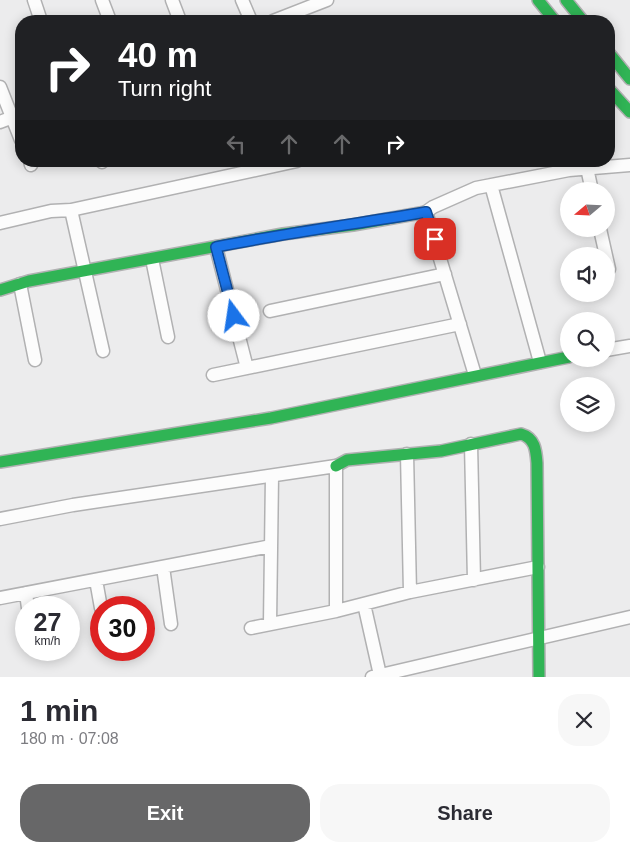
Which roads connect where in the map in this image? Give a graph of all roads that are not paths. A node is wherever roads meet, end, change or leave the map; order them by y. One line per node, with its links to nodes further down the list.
1 (34, 0): 9 (street)
2 (102, 0): 10 (street)
3 (172, 0): 11 (street)
4 (242, 0): 12 (street)
5 (327, 0): 8 (street)
6 (538, 0): 14 (main road)
7 (566, 0): 15 (main road)
8 (312, 3): 13 (street)
9 (40, 15)
10 (108, 15)
11 (178, 15)
12 (248, 15)
13 (286, 15)
14 (550, 15)
15 (578, 15)
16 (615, 60): 17 (main road)
17 (630, 79)
18 (0, 87): 21 (street)
19 (615, 96): 20 (main road)
20 (630, 112)
21 (11, 118)
22 (630, 165): 23 (street)
23 (615, 166)
24 (269, 167): 29 (street)
25 (601, 167): 26 (street)
26 (587, 168): 27 (street); 28 (street)
27 (590, 182)
28 (492, 185): 30 (street); 46 (street)
29 (71, 210): 31 (street); 34 (street)
30 (426, 212): 32 (main road); 35 (street)
31 (0, 223)
32 (216, 247): 33 (main road); 47 (street)
33 (152, 259): 34 (main road); 40 (street)
34 (86, 271): 36 (main road); 43 (street)
35 (445, 274): 38 (street); 39 (street)
36 (20, 284): 37 (main road); 45 (street)
37 (0, 290)
38 (270, 311)
39 (460, 324): 47 (street); 49 (street)
40 (168, 336)
41 (630, 346): 42 (street)
42 (615, 348)
43 (103, 351)
44 (560, 358): 46 (main road)
45 (35, 360)
46 (540, 362): 49 (main road)
47 (247, 368): 48 (street)
48 (213, 375)
49 (474, 375): 52 (main road)
50 (471, 444): 51 (main road); 58 (main road); 60 (street)
51 (407, 454): 53 (main road); 61 (street)
52 (0, 462)
53 (336, 466): 54 (street); 67 (street)
54 (272, 476): 55 (street); 56 (street)
55 (0, 519)
56 (271, 546): 57 (street); 70 (street)
57 (163, 567): 59 (street); 69 (street)
58 (538, 567): 60 (street); 72 (main road)
59 (96, 580): 62 (street); 64 (street)
60 (474, 580): 61 (street)
61 (410, 592): 66 (street)
62 (26, 593): 63 (street); 65 (street)
63 (26, 596)
64 (99, 596)
65 (0, 598)
66 (364, 604): 67 (street); 73 (street)
67 (336, 611): 70 (street)
68 (630, 617): 72 (street)
69 (171, 624)
70 (270, 624): 71 (street)
71 (251, 628)
72 (539, 637): 73 (street); 74 (main road)
73 (376, 676)
74 (539, 677)

